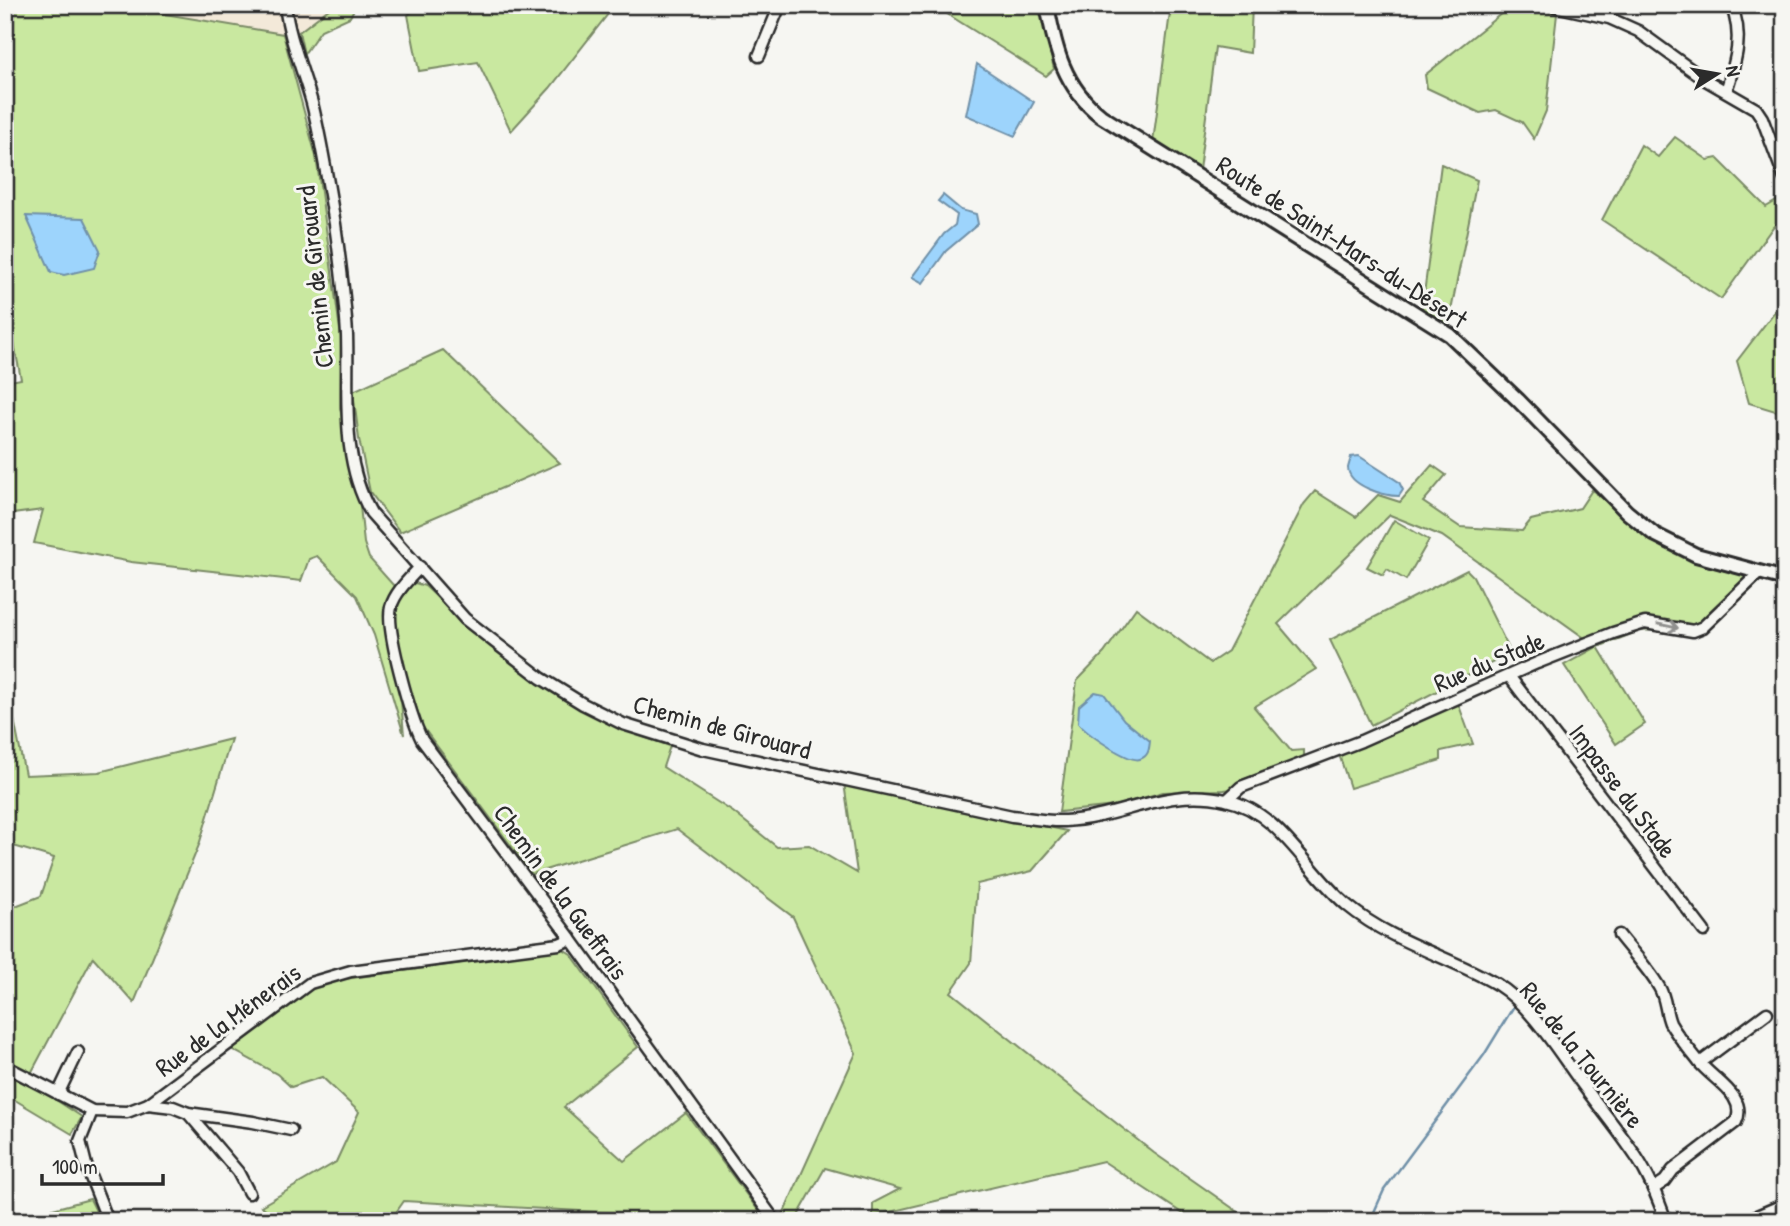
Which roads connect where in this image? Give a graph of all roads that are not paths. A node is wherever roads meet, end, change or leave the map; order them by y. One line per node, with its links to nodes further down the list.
1 (285, 5): 9 (street, Chemin de Girouard)
2 (780, 5): 6 (street)
3 (1047, 5): 10 (main road, Route de Saint-Mars-du-Désert)
4 (1550, 5): 7 (street)
5 (1731, 5): 7 (street)
6 (759, 56)
7 (1726, 91): 8 (street)
8 (1785, 179)
9 (420, 567): 13 (street, Chemin de Girouard); 17 (street, Chemin de la Gueffrais)
10 (1759, 573): 11 (main road, Route de Saint-Mars-du-Désert); 12 (street, Rue du Stade, one-way to 10)
11 (1785, 579)
12 (1509, 676): 13 (street, Rue du Stade); 14 (street, Impasse du Stade)
13 (1227, 800): 15 (street, Chemin de Girouard)
14 (1704, 931)
15 (1392, 935): 29 (street, Rue de la Tournière)
16 (1619, 935): 20 (street)
17 (570, 939): 22 (street, Rue de la Ménerais); 33 (street, Chemin de la Gueffrais)
18 (1767, 1013): 20 (street)
19 (78, 1052): 23 (street)
20 (1700, 1063): 29 (street)
21 (5, 1066): 23 (street, Rue de la Ménerais)
22 (171, 1086): 24 (street, Rue de la Ménerais); 25 (street)
23 (58, 1094): 26 (street, Rue de la Ménerais)
24 (148, 1104): 25 (street); 26 (street, Rue de la Ménerais)
25 (173, 1107): 27 (street)
26 (92, 1111): 32 (street)
27 (188, 1113): 28 (street); 30 (street)
28 (291, 1129)
29 (1653, 1189): 34 (street, Rue de la Tournière)
30 (249, 1193)
31 (1785, 1204): 35 (street)
32 (108, 1221)
33 (775, 1221)
34 (1666, 1221)
35 (1745, 1221)

